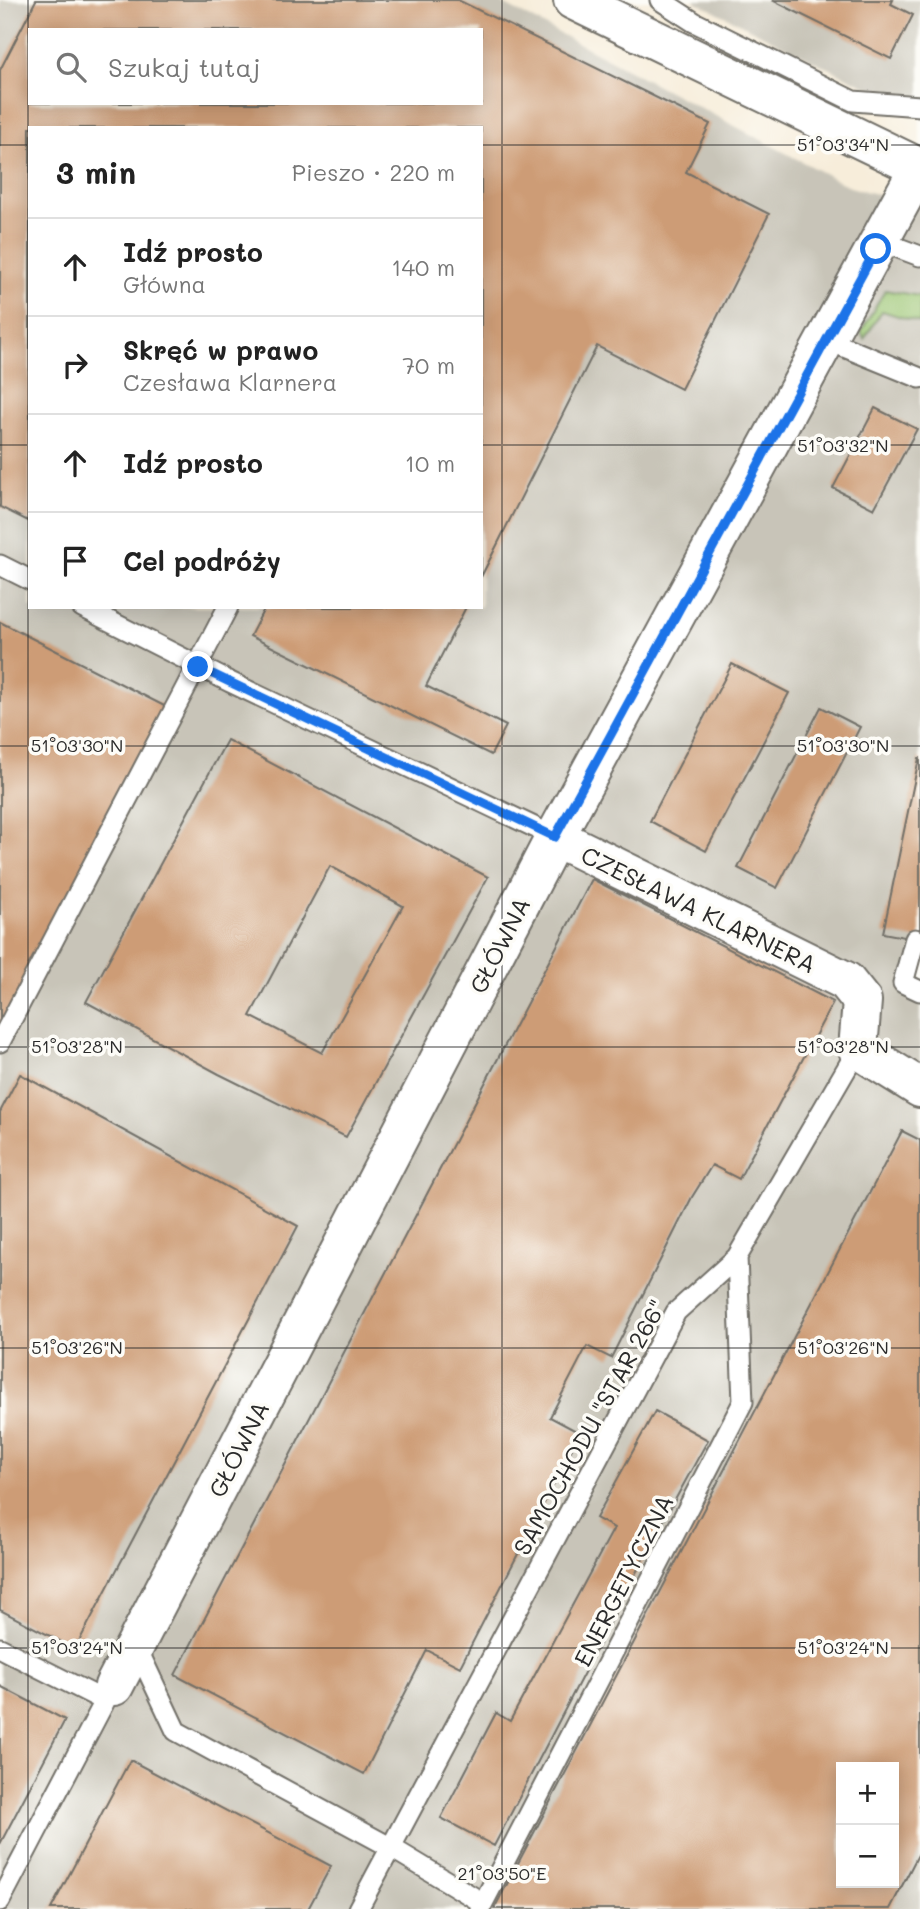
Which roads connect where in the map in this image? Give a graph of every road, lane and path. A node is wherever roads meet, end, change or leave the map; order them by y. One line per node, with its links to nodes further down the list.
1 (573, 0): 4 (street)
2 (660, 0): 3 (lane)
3 (920, 106)
4 (919, 168): 5 (street, GŁÓWNA)
5 (880, 241): 6 (lane); 7 (street, GŁÓWNA)
6 (920, 256)
7 (827, 340): 8 (lane); 14 (street, GŁÓWNA)
8 (920, 379)
9 (0, 565): 10 (lane)
10 (28, 579)
11 (86, 609): 13 (lane, CZESŁAWA KLARNERA)
12 (227, 609): 13 (lane)
13 (198, 667): 14 (lane, CZESŁAWA KLARNERA); 17 (lane)
14 (555, 837): 18 (street, CZESŁAWA KLARNERA); 21 (street, GŁÓWNA)
15 (915, 939): 16 (lane)
16 (920, 991)
17 (0, 1042)
18 (858, 1049): 19 (street); 20 (lane, SAMOCHODU "STAR 266")
19 (920, 1088)
20 (737, 1257): 24 (lane, SAMOCHODU "STAR 266"); 26 (lane, ENERGETYCZNA)
21 (136, 1646): 23 (street, GŁÓWNA); 24 (lane)
22 (0, 1648): 23 (lane)
23 (109, 1694): 25 (lane)
24 (390, 1847): 26 (lane); 27 (lane, SAMOCHODU "STAR 266")
25 (0, 1901)
26 (481, 1906)
27 (358, 1909)

